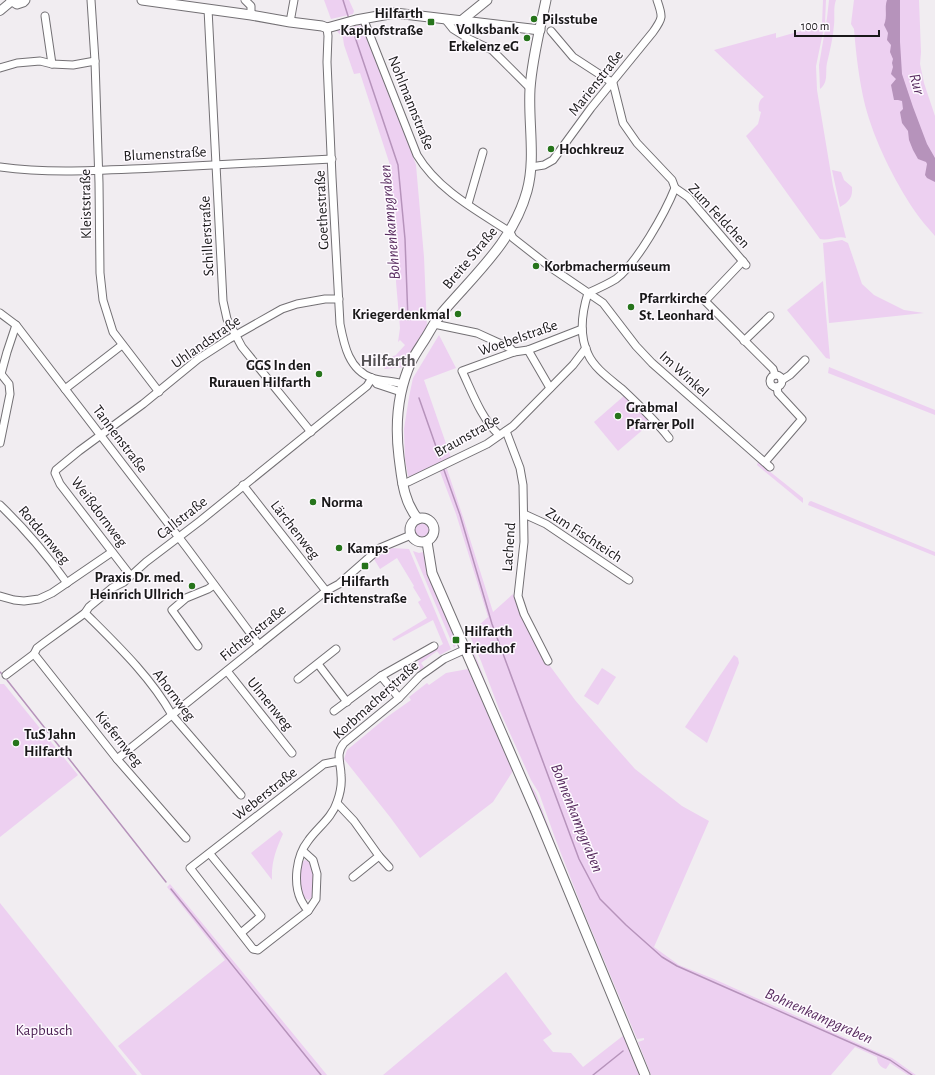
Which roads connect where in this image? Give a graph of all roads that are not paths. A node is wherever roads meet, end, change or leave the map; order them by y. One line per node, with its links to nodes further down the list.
1 (12, 0): 2 (main road); 11 (street)
2 (25, 0)
3 (91, 0): 21 (street, Kleiststraße)
4 (142, 0): 10 (main road)
5 (245, 0): 12 (street)
6 (294, 0): 17 (street)
7 (487, 0): 16 (main road)
8 (546, 0): 19 (main road, Breite Straße)
9 (658, 0): 24 (street, Marienstraße)
10 (208, 9): 12 (main road); 28 (street, Schillerstraße)
11 (0, 11)
12 (251, 15): 17 (main road)
13 (45, 16): 22 (street)
14 (445, 18): 15 (main road); 16 (main road); 25 (street)
15 (361, 19): 18 (main road); 33 (street, Nohlmannstraße)
16 (461, 21): 19 (main road)
17 (290, 22): 18 (main road)
18 (327, 28): 27 (street, Goethestraße)
19 (540, 30): 25 (main road, Breite Straße)
20 (551, 31): 24 (street)
21 (96, 61): 22 (street); 31 (street, Kleiststraße)
22 (52, 64): 23 (street)
23 (0, 68)
24 (613, 83): 30 (street, Marienstraße); 32 (street)
25 (530, 88): 30 (main road, Breite Straße)
26 (484, 152): 33 (street)
27 (332, 159): 28 (street, Blumenstraße); 36 (street, Goethestraße)
28 (216, 164): 31 (street, Blumenstraße); 42 (street, Schillerstraße)
29 (0, 166): 31 (street, Blumenstraße)
30 (531, 167): 34 (main road, Breite Straße)
31 (99, 170): 44 (street, Kleiststraße)
32 (674, 188): 35 (street); 43 (street, Zum Feldchen)
33 (468, 204): 34 (street, Nohlmannstraße)
34 (510, 232): 35 (street, Nohlmannstraße); 39 (main road, Breite Straße)
35 (588, 293): 41 (street); 64 (street, Im Winkel)
36 (339, 299): 42 (street, Uhlandstraße); 51 (street, Goethestraße)
37 (0, 313): 40 (street, Tannenstraße)
38 (770, 316): 43 (street)
39 (434, 324): 47 (street); 54 (main road, Breite Straße)
40 (16, 325): 49 (street); 53 (street, Tannenstraße)
41 (582, 329): 45 (street); 46 (street, Woebelstraße)
42 (236, 335): 57 (street, Uhlandstraße); 59 (street, Schillerstraße)
43 (744, 340): 50 (street, Zum Feldchen)
44 (122, 345): 53 (street); 57 (street, Kleiststraße)
45 (586, 348): 55 (street, Braunstraße); 62 (street)
46 (528, 350): 47 (street, Woebelstraße); 55 (street)
47 (514, 352): 60 (street, Woebelstraße)
48 (806, 360): 52 (street)
49 (1, 374): 63 (street)
50 (775, 375): 52 (street, Zum Feldchen); 56 (street, Zum Feldchen)
51 (372, 378): 54 (street, Goethestraße); 59 (street, Callstraße)
52 (782, 380): 56 (street)
53 (65, 388): 61 (street, Tannenstraße)
54 (402, 388): 65 (main road, Breite Straße)
55 (550, 388): 58 (street, Braunstraße)
56 (777, 388): 64 (street, Zum Feldchen)
57 (159, 392): 61 (street, Uhlandstraße)
58 (506, 431): 60 (street, Braunstraße); 68 (street, Lachend)
59 (311, 432): 66 (street, Callstraße)
60 (499, 435): 65 (street, Braunstraße)
61 (100, 436): 71 (street, Tannenstraße); 73 (street, Weißdornweg)
62 (669, 438)
63 (0, 443)
64 (768, 464)
65 (402, 484): 69 (main road, Breite Straße)
66 (244, 485): 71 (street, Callstraße); 78 (street, Lärchenweg)
67 (0, 505): 76 (street, Rotdornweg)
68 (524, 514): 75 (street, Zum Fischteich); 87 (street, Lachend)
69 (418, 519): 70 (main road); 72 (main road)
70 (411, 535): 72 (main road); 78 (street, Fichtenstraße)
71 (179, 537): 74 (street, Callstraße); 77 (street, Tannenstraße)
72 (427, 542): 85 (main road)
73 (112, 552): 74 (street, Weißdornweg); 76 (street)
74 (130, 575): 80 (street, Callstraße)
75 (629, 580)
76 (67, 583): 79 (street)
77 (214, 584): 81 (street, Tannenstraße); 82 (street)
78 (326, 591): 81 (street, Fichtenstraße)
79 (0, 596)
80 (85, 612): 86 (street, Callstraße); 96 (street, Ahornweg)
81 (259, 645): 89 (street, Fichtenstraße)
82 (198, 646)
83 (434, 646): 91 (street)
84 (336, 649): 88 (street)
85 (466, 649): 93 (street, Korbmacherstraße); 110 (main road)
86 (34, 654): 90 (street, Callstraße); 98 (street, Kiefernweg)
87 (548, 661)
88 (318, 664): 92 (street); 94 (street)
89 (227, 671): 96 (street, Fichtenstraße); 97 (street, Ulmenweg)
90 (6, 675)
91 (381, 676): 93 (street); 94 (street)
92 (298, 679)
93 (400, 698): 99 (street, Korbmacherstraße)
94 (347, 702): 95 (street)
95 (334, 711)
96 (172, 715): 98 (street, Fichtenstraße); 100 (street, Ahornweg)
97 (292, 753)
98 (117, 759): 102 (street, Kiefernweg)
99 (339, 761): 101 (street, Korbmacherstraße); 104 (street, Weberstraße)
100 (241, 795)
101 (337, 803): 103 (street, Korbmacherstraße); 105 (street)
102 (186, 838)
103 (303, 851): 108 (street, Korbmacherstraße); 108 (street)
104 (210, 854): 109 (street); 109 (street, Weberstraße)
105 (379, 856): 106 (street); 107 (street)
106 (389, 867)
107 (353, 877)
108 (308, 910): 109 (street)
109 (241, 933)
110 (645, 1075)

